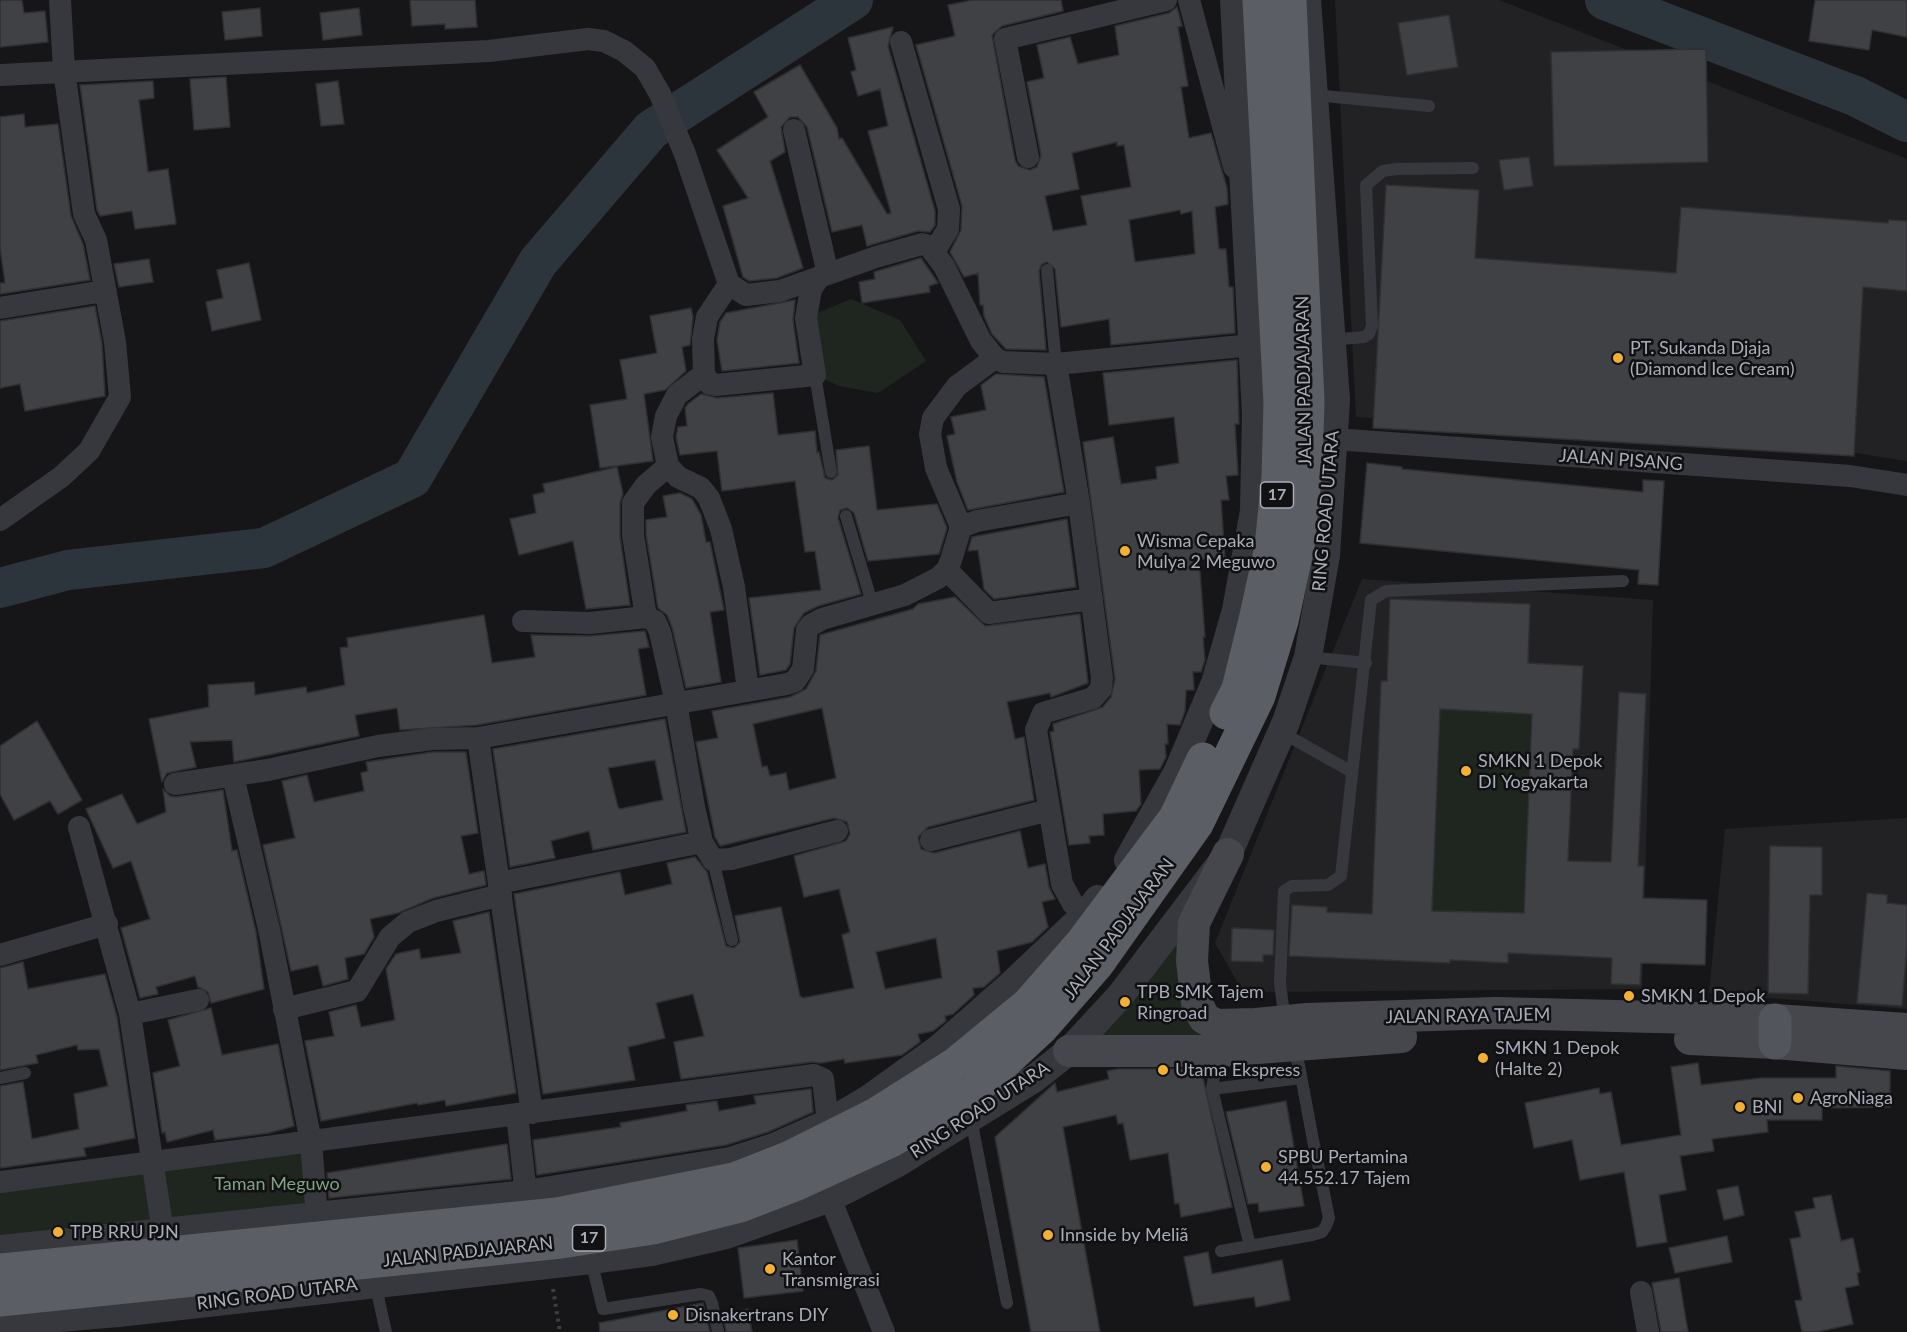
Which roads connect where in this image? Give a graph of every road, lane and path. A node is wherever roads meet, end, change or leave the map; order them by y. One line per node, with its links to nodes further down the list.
1 (60, 0): 9 (street)
2 (1166, 0): 14 (street)
3 (1189, 0): 16 (street)
4 (1234, 0): 16 (street)
5 (1259, 0): 86 (highway, JALAN PADJAJARAN / 17)
6 (1290, 0): 17 (highway, JALAN PADJAJARAN / 17)
7 (1307, 0): 11 (street, RING ROAD UTARA)
8 (901, 42): 18 (street)
9 (64, 69): 10 (street); 21 (street); 22 (street)
10 (0, 75)
11 (1313, 95): 12 (lane); 17 (street, RING ROAD UTARA)
12 (1429, 106)
13 (794, 130): 20 (street)
14 (1028, 157)
15 (1473, 168): 24 (lane)
16 (1245, 209): 25 (street)
17 (1311, 215): 24 (street, RING ROAD UTARA); 96 (highway, JALAN PADJAJARAN / 17)
18 (934, 252): 20 (street); 26 (street)
19 (1047, 270): 27 (lane)
20 (823, 276): 21 (street); 29 (street)
21 (729, 284): 28 (street)
22 (104, 291): 23 (street); 36 (street)
23 (0, 308)
24 (1331, 340): 30 (street, RING ROAD UTARA)
25 (1252, 345): 27 (street); 60 (street)
26 (995, 358): 27 (street); 37 (street)
27 (1056, 364): 34 (street)
28 (704, 374): 29 (street); 31 (street)
29 (815, 375): 32 (lane)
30 (1334, 439): 33 (street, JALAN PISANG); 44 (street, RING ROAD UTARA)
31 (668, 466): 42 (street); 46 (street)
32 (831, 472)
33 (1907, 485)
34 (1079, 503): 37 (street); 40 (street)
35 (846, 516): 41 (lane)
36 (0, 520)
37 (961, 527): 38 (street)
38 (947, 570): 40 (street); 41 (street)
39 (1623, 581): 45 (lane)
40 (1092, 599): 53 (street)
41 (873, 606): 46 (street)
42 (646, 617): 43 (street); 47 (street)
43 (523, 621)
44 (1308, 657): 45 (lane); 48 (street, RING ROAD UTARA)
45 (1366, 663): 50 (lane)
46 (748, 690): 47 (street)
47 (676, 703): 49 (street); 57 (street)
48 (1281, 732): 50 (lane); 58 (street, RING ROAD UTARA)
49 (478, 738): 51 (street); 59 (street)
50 (1352, 772): 69 (lane)
51 (233, 776): 52 (street); 65 (street)
52 (175, 784)
53 (1049, 810): 56 (street); 60 (street)
54 (79, 827): 61 (street)
55 (837, 831): 57 (street)
56 (931, 840)
57 (708, 851): 59 (street); 62 (lane)
58 (1228, 854): 70 (main road); 71 (street, RING ROAD UTARA)
59 (500, 889): 65 (street); 77 (street)
60 (1087, 913): 79 (street)
61 (107, 924): 63 (street); 66 (street)
62 (732, 940)
63 (0, 955)
64 (198, 1000): 66 (street)
65 (284, 1009): 80 (street)
66 (130, 1014): 81 (street)
67 (1907, 1029): 68 (main road, JALAN RAYA TAJEM)
68 (1775, 1031): 69 (main road, JALAN RAYA TAJEM); 72 (main road, JALAN RAYA TAJEM)
69 (1287, 1032): 70 (main road, JALAN RAYA TAJEM); 75 (lane)
70 (1222, 1038): 71 (main road, JALAN RAYA TAJEM); 76 (lane)
71 (1069, 1051): 78 (street, RING ROAD UTARA)
72 (1907, 1053)
73 (25, 1073): 74 (lane)
74 (0, 1078)
75 (1301, 1078): 76 (lane); 88 (lane)
76 (1212, 1089): 88 (lane)
77 (524, 1114): 79 (street); 80 (street); 83 (street)
78 (971, 1119): 84 (street, RING ROAD UTARA); 97 (lane)
79 (828, 1123): 83 (street)
80 (311, 1142): 81 (street); 85 (street)
81 (153, 1163): 82 (street); 87 (street)
82 (0, 1182)
83 (526, 1194): 86 (street)
84 (830, 1198): 91 (street, RING ROAD UTARA); 103 (street)
85 (317, 1217): 86 (street); 87 (street)
86 (422, 1217): 93 (highway, JALAN PADJAJARAN / 17)
87 (163, 1232): 89 (street)
88 (1250, 1246): 90 (lane)
89 (0, 1249)
90 (1221, 1251)
91 (591, 1260): 92 (street, RING ROAD UTARA); 102 (lane)
92 (549, 1264): 94 (street, RING ROAD UTARA); 101 (path)
93 (0, 1270)
94 (375, 1283): 98 (street, RING ROAD UTARA); 100 (lane)
95 (1641, 1292): 104 (street)
96 (0, 1300)
97 (1007, 1303)
98 (119, 1322): 99 (street, RING ROAD UTARA)
99 (0, 1323)
100 (386, 1332)
101 (560, 1332)
102 (718, 1332)
103 (884, 1332)
104 (1648, 1332)

